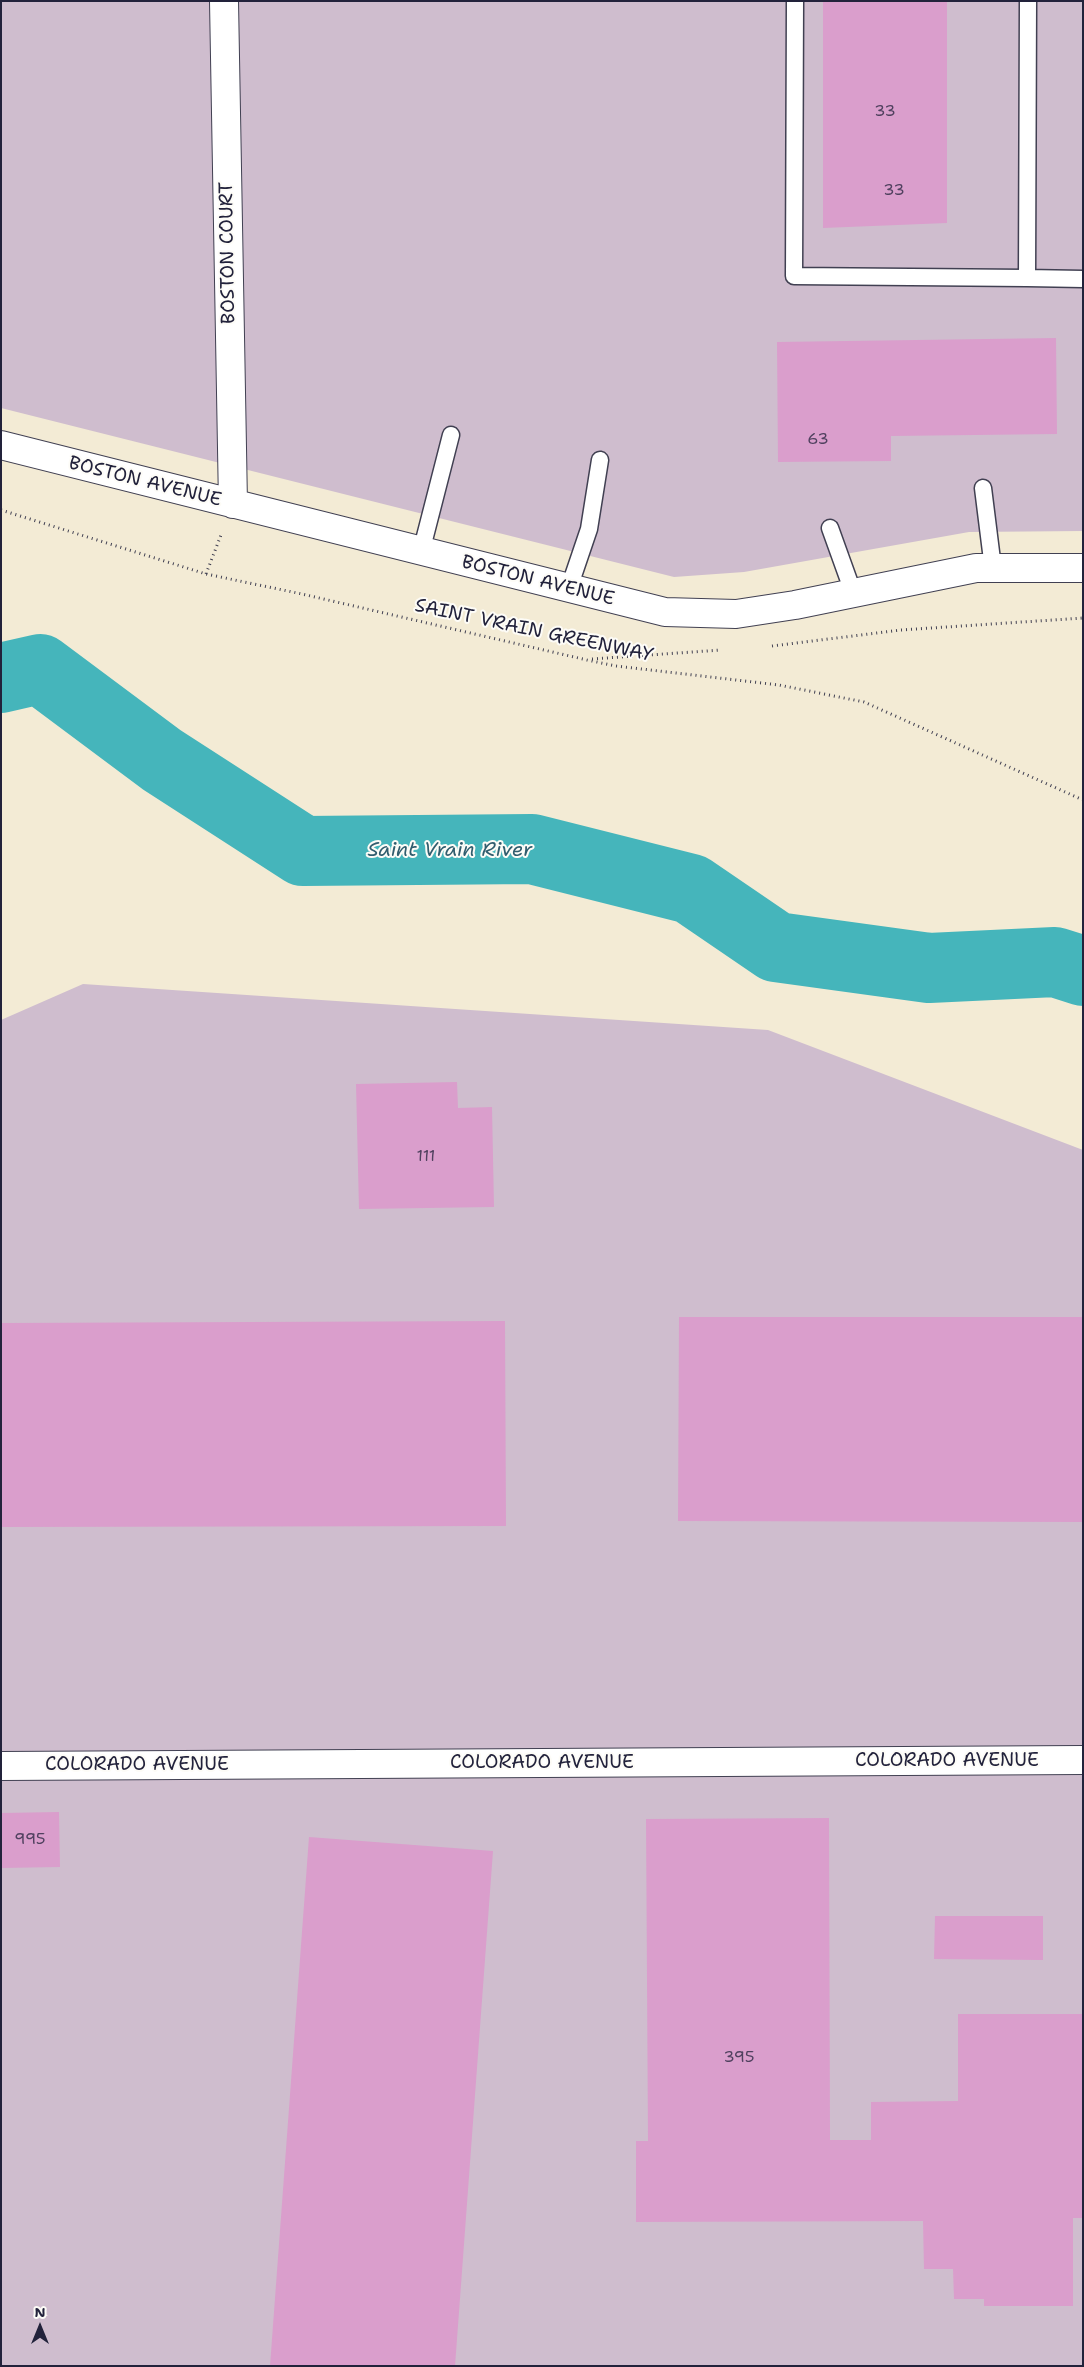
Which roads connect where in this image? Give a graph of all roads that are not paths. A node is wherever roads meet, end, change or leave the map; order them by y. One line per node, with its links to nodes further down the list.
1 (224, 1): 10 (street, BOSTON COURT)
2 (795, 1): 4 (lane)
3 (1028, 1): 4 (lane)
4 (1027, 278): 5 (lane)
5 (1083, 279)
6 (451, 435): 12 (lane)
7 (1, 445): 10 (street, BOSTON AVENUE)
8 (600, 460): 15 (lane)
9 (983, 488): 13 (lane)
10 (233, 504): 12 (street, BOSTON AVENUE)
11 (830, 528): 16 (lane)
12 (421, 552): 15 (street, BOSTON AVENUE)
13 (993, 568): 14 (street, BOSTON AVENUE); 16 (street, BOSTON AVENUE)
14 (1083, 568)
15 (569, 588): 16 (street, BOSTON AVENUE)
16 (854, 592)
17 (1083, 1760): 18 (street, COLORADO AVENUE)
18 (1, 1766)

